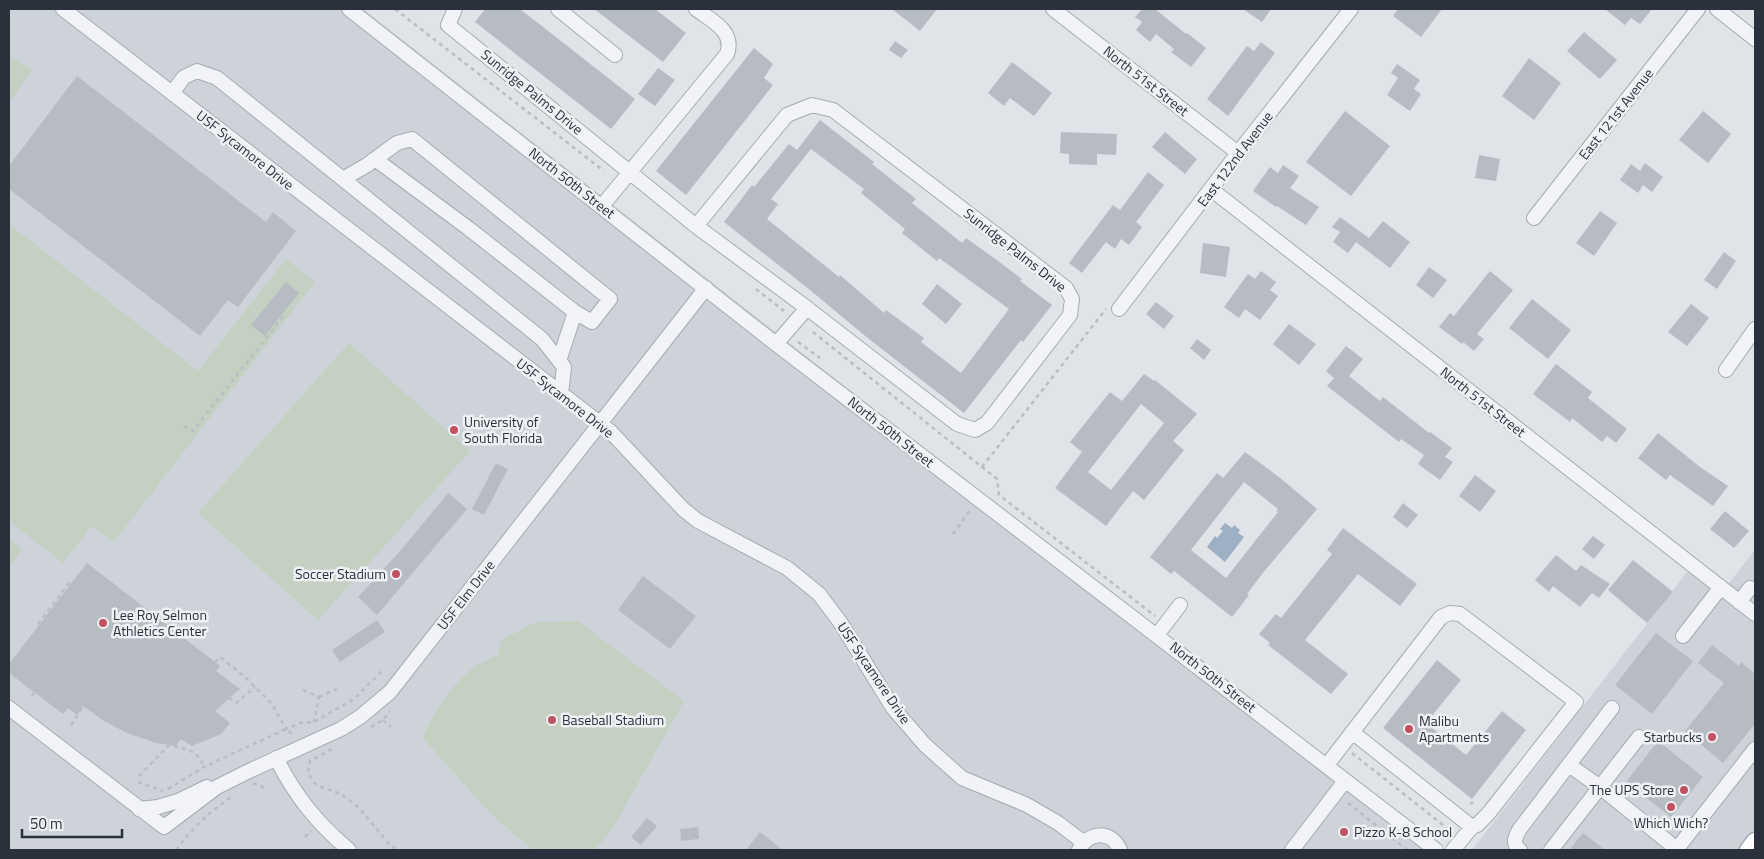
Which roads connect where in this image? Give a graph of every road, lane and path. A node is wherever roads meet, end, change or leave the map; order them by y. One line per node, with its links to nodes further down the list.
1 (63, 9): 13 (street, USF Sycamore Drive)
2 (349, 9): 20 (street, North 50th Street)
3 (396, 9): 16 (path)
4 (455, 9): 17 (street, Sunridge Palms Drive)
5 (558, 9): 12 (street)
6 (696, 9): 17 (street)
7 (1053, 9): 14 (street, North 51st Street)
8 (1351, 9): 14 (street, East 122nd Avenue)
9 (1698, 9): 21 (street, East 121st Avenue)
10 (1716, 9): 11 (street)
11 (1755, 39)
12 (615, 54)
13 (172, 93): 18 (street); 35 (street, USF Sycamore Drive)
14 (1238, 153): 19 (street, East 122nd Avenue)
15 (375, 159): 18 (street); 26 (street); 26 (street)
16 (604, 171)
17 (630, 171): 20 (street); 22 (street, Sunridge Palms Drive)
18 (344, 179): 33 (street)
19 (1212, 190): 25 (street, East 122nd Avenue); 41 (street, North 51st Street)
20 (602, 206): 23 (street, North 50th Street)
21 (1534, 218)
22 (696, 226): 24 (street, Sunridge Palms Drive); 24 (street, Sunridge Palms Drive)
23 (706, 288): 31 (street, North 50th Street); 36 (street, USF Elm Drive)
24 (807, 308): 31 (street)
25 (1119, 309)
26 (575, 312): 33 (street)
27 (286, 313): 37 (path)
28 (1755, 329): 34 (street)
29 (813, 332): 46 (path)
30 (798, 342): 32 (path)
31 (776, 344): 38 (street, North 50th Street)
32 (820, 358)
33 (559, 361): 35 (street)
34 (1726, 370)
35 (561, 394): 36 (street, USF Sycamore Drive)
36 (601, 423): 73 (street, USF Elm Drive); 90 (street, USF Sycamore Drive)
37 (184, 426)
38 (977, 498): 39 (path); 48 (street, North 50th Street)
39 (953, 534)
40 (71, 584): 47 (path)
41 (1721, 587): 43 (street, North 51st Street); 49 (street)
42 (1750, 588): 43 (street)
43 (1739, 602): 45 (street, North 51st Street)
44 (1180, 605): 48 (street)
45 (1755, 614)
46 (1160, 620)
47 (38, 624)
48 (1157, 635): 74 (street, North 50th Street)
49 (1683, 636)
50 (215, 662): 52 (path)
51 (383, 670): 62 (path)
52 (255, 687): 56 (path); 65 (path)
53 (337, 689): 55 (path)
54 (303, 690): 55 (path)
55 (319, 697): 62 (path)
56 (229, 698)
57 (83, 706): 63 (path)
58 (395, 706): 61 (path)
59 (9, 708): 86 (street)
60 (1612, 708): 75 (street)
61 (383, 720): 64 (path); 66 (path)
62 (314, 722): 65 (path)
63 (71, 725)
64 (392, 727)
65 (286, 729): 68 (path); 76 (path)
66 (367, 729)
67 (1352, 732): 74 (street); 87 (street); 87 (street)
68 (292, 734)
69 (1639, 737): 82 (street)
70 (334, 748): 93 (path)
71 (1755, 749): 101 (street)
72 (1352, 753): 88 (path)
73 (276, 758): 81 (street, USF Elm Drive); 92 (street)
74 (1327, 765): 78 (street, North 50th Street)
75 (1569, 765): 82 (street); 99 (street)
76 (204, 767): 77 (path); 79 (path)
77 (139, 776)
78 (1345, 781): 95 (street); 97 (street, North 50th Street)
79 (138, 782)
80 (252, 782): 83 (path)
81 (217, 787): 86 (street); 86 (street, USF Elm Drive)
82 (1600, 787): 100 (street); 101 (street)
83 (265, 788)
84 (236, 794): 91 (path)
85 (1348, 802): 96 (path)
86 (140, 809)
87 (1472, 827): 98 (street)
88 (1453, 832)
89 (1755, 841): 102 (main road)
90 (1081, 846): 94 (street, USF Sycamore Drive)
91 (176, 850)
92 (349, 850)
93 (397, 850)
94 (1120, 850)
95 (1292, 850)
96 (1407, 850)
97 (1436, 850)
98 (1452, 850)
99 (1520, 850)
100 (1551, 850)
101 (1677, 850)
102 (1748, 850)

